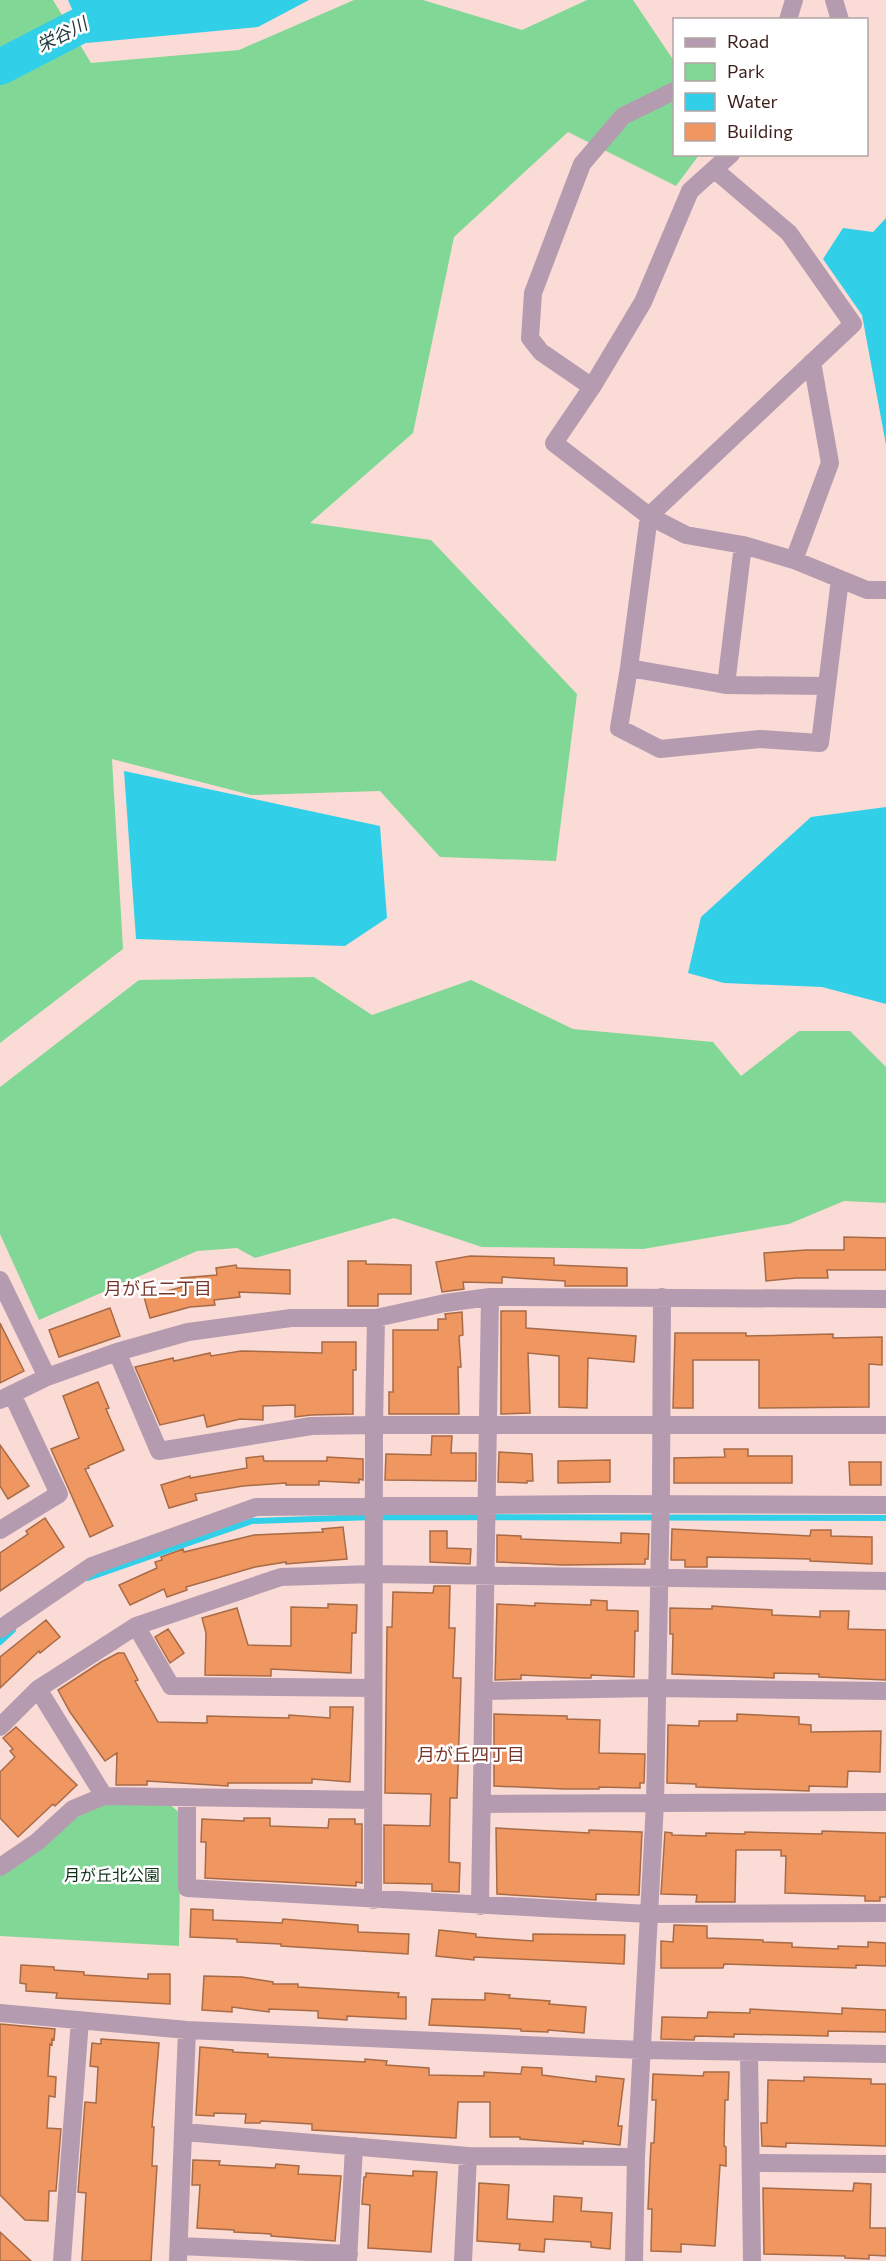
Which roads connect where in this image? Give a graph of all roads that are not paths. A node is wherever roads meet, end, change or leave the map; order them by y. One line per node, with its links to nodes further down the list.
1 (794, 0): 3 (street)
2 (834, 0): 4 (street)
3 (789, 18)
4 (839, 18)
5 (673, 92): 9 (street)
6 (729, 156): 7 (street)
7 (715, 170): 8 (street); 9 (street)
8 (812, 362): 10 (street); 12 (street)
9 (592, 387): 10 (street)
10 (649, 516): 11 (street); 15 (street)
11 (743, 545): 12 (street); 16 (street)
12 (794, 560): 13 (street)
13 (840, 579): 14 (street); 17 (street)
14 (886, 590)
15 (629, 668): 16 (street); 17 (street)
16 (726, 685): 17 (street)
17 (827, 686)
18 (0, 1280): 24 (street)
19 (490, 1297): 20 (street); 22 (street); 26 (street)
20 (662, 1297): 21 (street); 27 (street)
21 (886, 1299)
22 (376, 1318): 23 (street); 28 (street)
23 (117, 1352): 24 (street); 28 (street)
24 (47, 1377): 25 (street)
25 (6, 1397): 34 (street)
26 (489, 1424): 27 (street); 28 (street); 30 (street)
27 (662, 1424): 29 (street); 31 (street)
28 (374, 1425): 33 (street)
29 (886, 1425)
30 (488, 1505): 31 (street); 33 (street); 36 (street)
31 (661, 1505): 32 (street); 37 (street)
32 (886, 1505)
33 (375, 1506): 35 (street); 40 (street)
34 (0, 1530)
35 (372, 1574): 36 (street); 39 (street); 41 (street)
36 (486, 1577): 37 (street); 44 (street)
37 (660, 1579): 38 (street); 42 (street)
38 (886, 1581)
39 (136, 1626): 41 (street); 43 (street)
40 (0, 1629)
41 (373, 1688): 49 (street)
42 (656, 1688): 44 (street); 45 (street); 51 (street)
43 (38, 1689): 46 (street); 47 (street)
44 (484, 1691): 52 (street)
45 (886, 1691)
46 (0, 1727)
47 (104, 1796): 48 (street); 53 (street)
48 (188, 1797): 49 (street); 54 (street)
49 (373, 1800): 54 (street)
50 (886, 1802): 51 (street)
51 (655, 1803): 52 (street); 56 (street)
52 (482, 1804): 55 (street)
53 (0, 1867)
54 (373, 1900): 55 (street)
55 (480, 1906): 56 (street)
56 (648, 1914): 57 (street); 61 (street)
57 (886, 1914)
58 (0, 2013): 59 (street)
59 (80, 2020): 60 (street); 72 (street)
60 (188, 2030): 61 (street); 64 (street)
61 (641, 2050): 62 (street); 67 (street)
62 (749, 2054): 63 (street); 68 (street)
63 (886, 2054)
64 (184, 2132): 65 (street); 70 (street)
65 (354, 2146): 66 (street); 71 (street)
66 (468, 2156): 67 (street); 73 (street)
67 (636, 2157): 74 (street)
68 (751, 2163): 69 (street); 75 (street)
69 (886, 2164)
70 (179, 2253): 71 (street)
71 (348, 2258)
72 (62, 2261)
73 (463, 2261)
74 (634, 2261)
75 (752, 2261)

